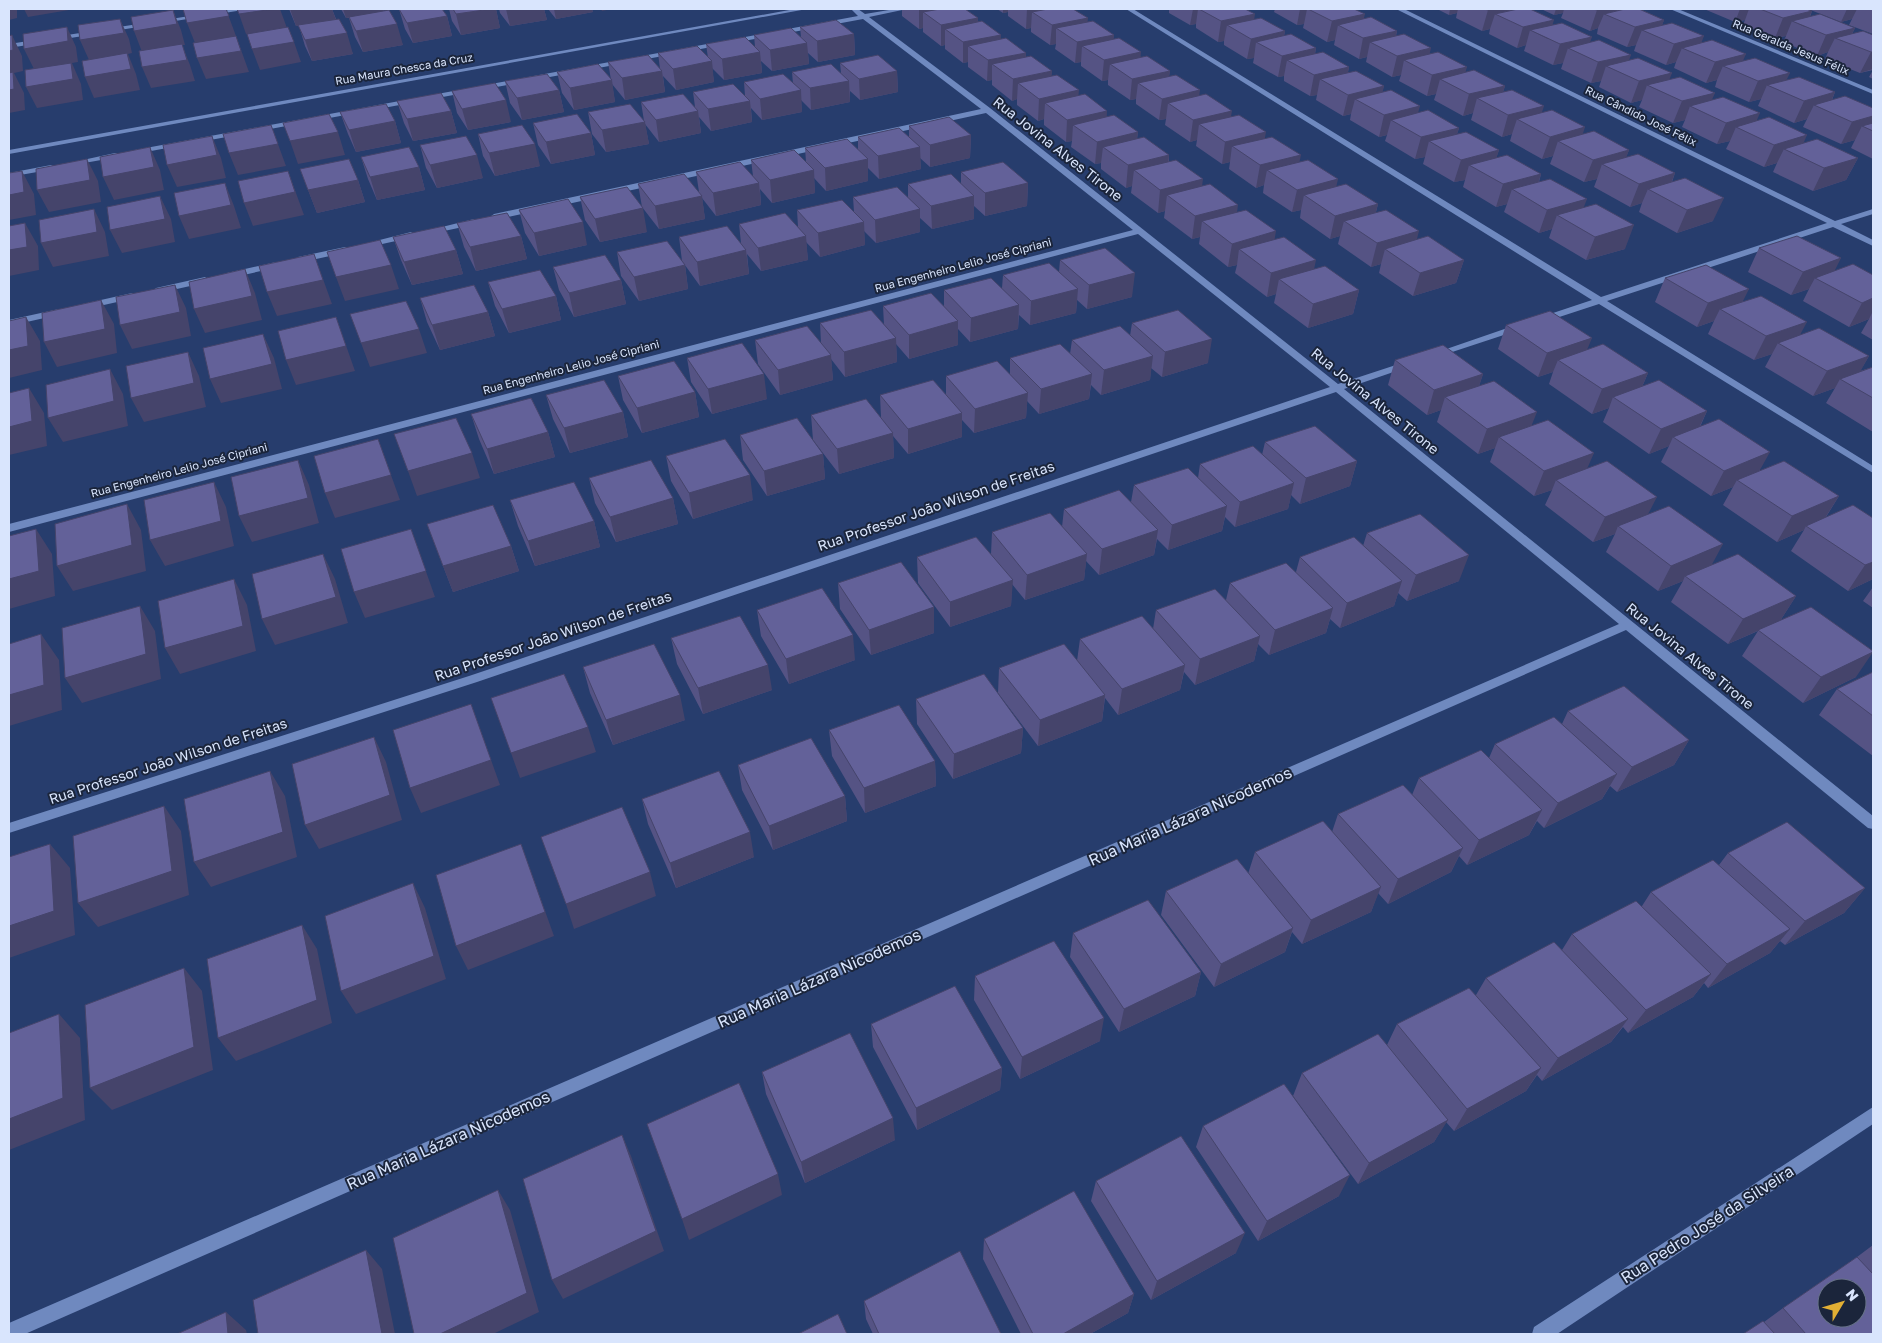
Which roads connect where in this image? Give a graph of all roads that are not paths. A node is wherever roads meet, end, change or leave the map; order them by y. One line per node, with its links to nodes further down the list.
1 (246, 9): 9 (street)
2 (804, 9): 12 (street, Rua Maura Chesca da Cruz)
3 (854, 9): 8 (street, Rua Jovina Alves Tirone)
4 (904, 9): 8 (street)
5 (1128, 9): 26 (street)
6 (1399, 9): 17 (street, Rua Cândido José Félix)
7 (1673, 9): 10 (street, Rua Geralda Jesus Félix)
8 (863, 17): 11 (street, Rua Jovina Alves Tirone); 13 (street)
9 (9, 46)
10 (1873, 92)
11 (987, 110): 18 (street, Rua Jovina Alves Tirone); 19 (street)
12 (9, 152)
13 (68, 164)
14 (58, 166): 15 (street)
15 (9, 175)
16 (1873, 211): 17 (street, Rua Professor João Wilson de Freitas)
17 (1834, 224): 21 (street, Rua Cândido José Félix); 26 (street, Rua Professor João Wilson de Freitas)
18 (1139, 231): 30 (street, Rua Jovina Alves Tirone); 32 (street, Rua Engenheiro Lelio José Cipriani)
19 (425, 232)
20 (416, 234): 22 (street)
21 (1873, 243)
22 (222, 276)
23 (212, 278): 24 (street)
24 (154, 291)
25 (144, 293): 27 (street)
26 (1599, 301): 30 (street, Rua Professor João Wilson de Freitas); 31 (street)
27 (76, 308)
28 (67, 310): 29 (street)
29 (9, 322)
30 (1336, 387): 33 (street, Rua Jovina Alves Tirone); 35 (street, Rua Professor João Wilson de Freitas)
31 (1873, 470)
32 (9, 528)
33 (1629, 624): 34 (street, Rua Jovina Alves Tirone); 37 (street, Rua Maria Lázara Nicodemos)
34 (1873, 824)
35 (9, 828)
36 (1873, 1114): 38 (street, Rua Pedro José da Silveira)
37 (9, 1332)
38 (1541, 1334)

